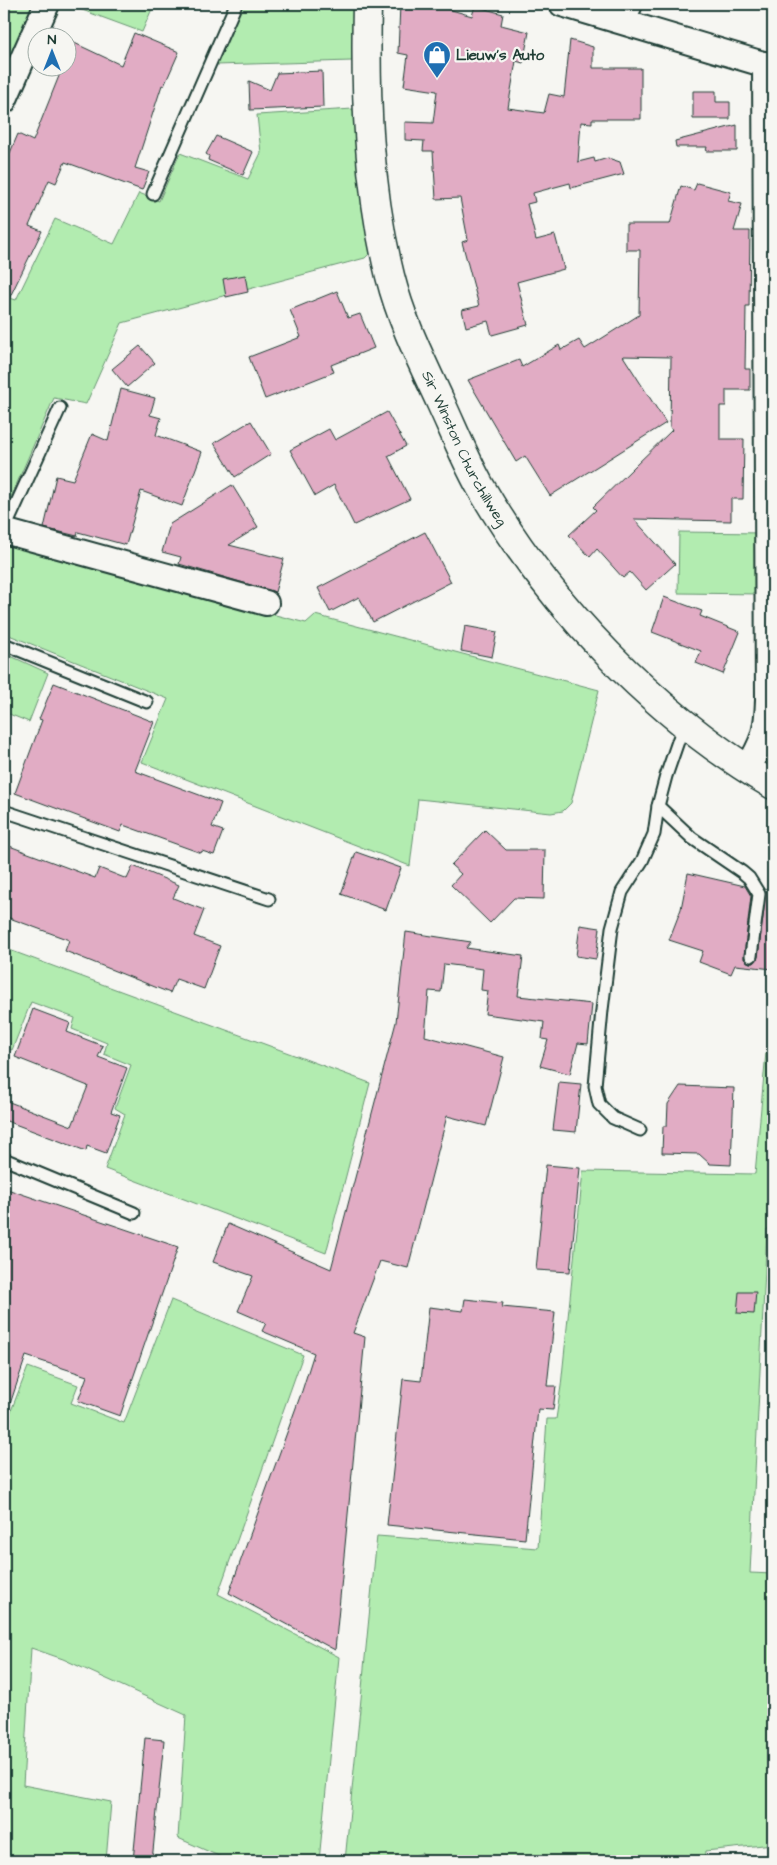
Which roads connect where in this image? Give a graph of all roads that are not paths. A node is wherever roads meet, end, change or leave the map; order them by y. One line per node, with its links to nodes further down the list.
1 (47, 4): 7 (street)
2 (236, 4): 8 (lane)
3 (367, 4): 14 (street, Sir Winston Churchillweg)
4 (562, 4): 5 (street)
5 (633, 14): 6 (street)
6 (769, 66): 15 (street)
7 (4, 102)
8 (153, 194)
9 (60, 408): 10 (lane)
10 (4, 531): 11 (street)
11 (266, 603)
12 (4, 644): 13 (lane)
13 (147, 702)
14 (684, 723): 15 (street, Sir Winston Churchillweg); 17 (lane)
15 (747, 769): 16 (street, Sir Winston Churchillweg)
16 (773, 784)
17 (658, 806): 20 (lane); 21 (lane)
18 (4, 811): 19 (lane)
19 (269, 900)
20 (751, 956)
21 (640, 1130)
22 (4, 1158): 23 (lane)
23 (134, 1213)

